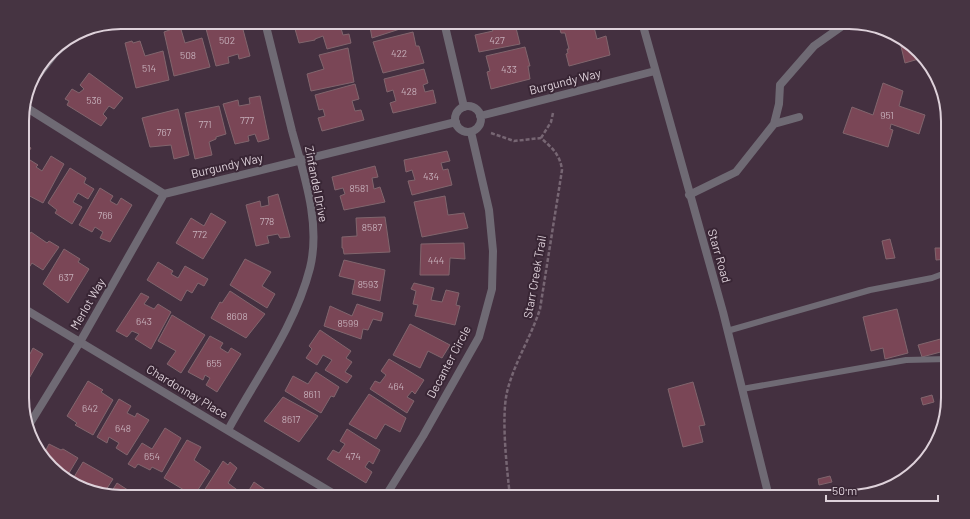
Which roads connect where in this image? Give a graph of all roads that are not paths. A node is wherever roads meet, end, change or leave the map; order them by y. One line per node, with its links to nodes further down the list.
1 (267, 29): 13 (street, Zinfandel Drive)
2 (446, 29): 6 (street)
3 (644, 29): 5 (street, Starr Road)
4 (838, 29): 11 (street)
5 (655, 71): 8 (street, Burgundy Way); 15 (street, Starr Road)
6 (464, 107): 8 (street); 10 (street)
7 (30, 110): 14 (street)
8 (480, 116): 12 (street)
9 (799, 117): 11 (street)
10 (456, 122): 12 (street); 13 (street, Burgundy Way)
11 (774, 124): 15 (street)
12 (471, 132): 25 (street, Decanter Circle)
13 (300, 161): 14 (street, Burgundy Way); 23 (street, Zinfandel Drive)
14 (164, 194): 19 (street, Merlot Way)
15 (689, 195): 18 (street, Starr Road)
16 (941, 275): 18 (lane)
17 (29, 312): 19 (street, Chardonnay Place)
18 (727, 331): 21 (street, Starr Road)
19 (80, 342): 22 (street, Merlot Way); 23 (street, Chardonnay Place)
20 (941, 359): 21 (lane)
21 (742, 389): 26 (street, Starr Road)
22 (32, 421)
23 (228, 430): 24 (street, Chardonnay Place)
24 (327, 490)
25 (389, 490)
26 (767, 490)

